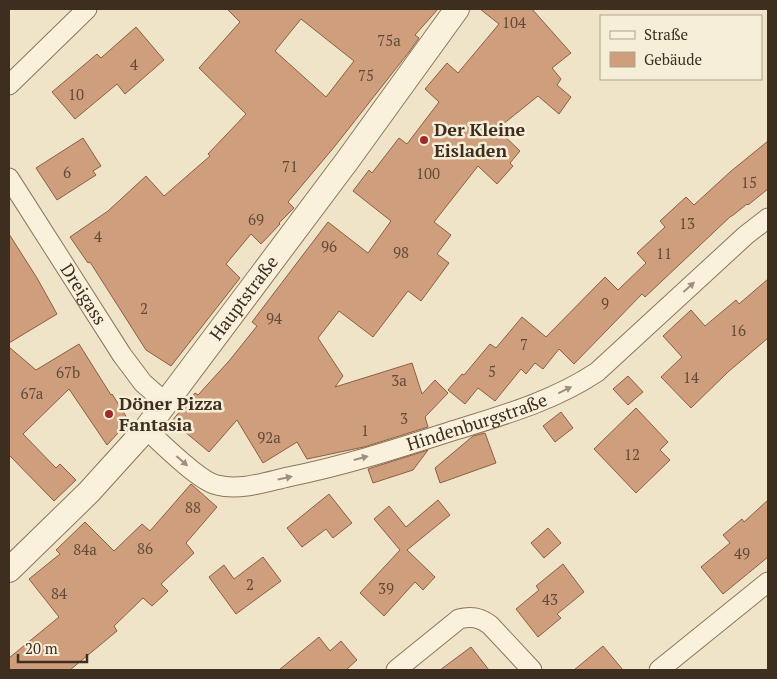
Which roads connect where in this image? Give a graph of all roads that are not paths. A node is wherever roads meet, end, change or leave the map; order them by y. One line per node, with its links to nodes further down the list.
1 (87, 9): 3 (street)
2 (457, 9): 6 (street, Hauptstraße)
3 (9, 85)
4 (9, 178): 6 (street, Dreigass)
5 (768, 218): 7 (street, Hindenburgstraße, one-way to 5)
6 (166, 404): 7 (street, Hauptstraße)
7 (146, 429): 8 (street, Hauptstraße)
8 (9, 570)
9 (768, 582): 12 (street)
10 (396, 670): 11 (street)
11 (532, 670)
12 (660, 670)

